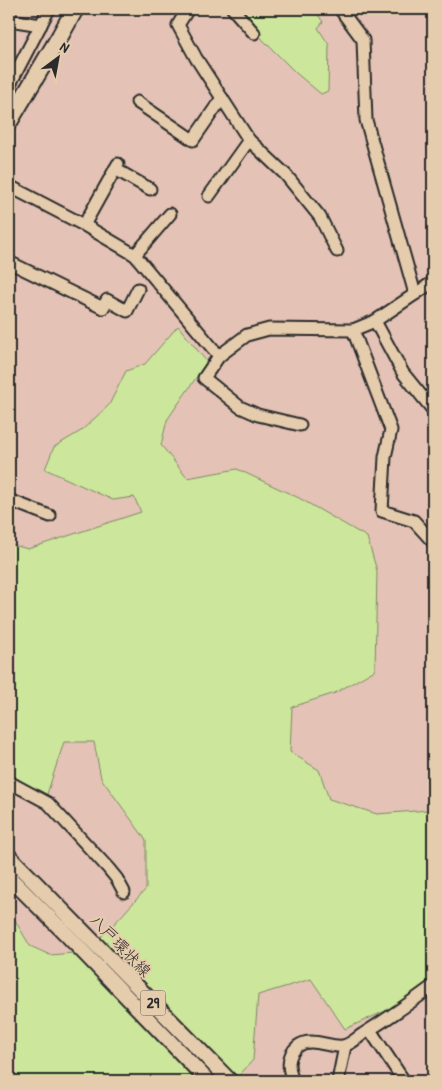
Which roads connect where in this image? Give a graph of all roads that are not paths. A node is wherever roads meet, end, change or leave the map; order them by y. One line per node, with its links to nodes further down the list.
1 (49, 9): 7 (street)
2 (75, 9): 12 (highway)
3 (188, 9): 10 (street)
4 (233, 9): 8 (street)
5 (340, 9): 25 (street)
6 (9, 20): 7 (street)
7 (41, 25): 9 (street)
8 (254, 34)
9 (9, 86)
10 (222, 98): 11 (street); 14 (street)
11 (137, 102)
12 (12, 104): 13 (highway)
13 (9, 122)
14 (249, 140): 17 (street); 20 (street)
15 (9, 186): 19 (street)
16 (150, 189): 19 (street)
17 (209, 196)
18 (170, 214): 21 (street)
19 (84, 225): 21 (street)
20 (337, 250)
21 (135, 255): 28 (street)
22 (9, 262): 24 (street)
23 (433, 282): 25 (street)
24 (138, 289)
25 (415, 294): 26 (street)
26 (376, 322): 27 (street); 29 (street)
27 (353, 330): 28 (street); 33 (street)
28 (220, 356): 30 (street)
29 (433, 410)
30 (300, 425)
31 (9, 500): 32 (street)
32 (50, 516)
33 (433, 542)
34 (9, 782): 37 (street)
35 (9, 856): 38 (main road, 八戸環状線 / 29)
36 (9, 877): 38 (main road, 八戸環状線 / 29)
37 (124, 892)
38 (71, 929): 42 (main road, 八戸環状線 / 29); 43 (main road, 八戸環状線 / 29)
39 (433, 986): 40 (street)
40 (370, 1030): 41 (street); 46 (street)
41 (345, 1046): 44 (street); 45 (street)
42 (208, 1081)
43 (230, 1081)
44 (293, 1081)
45 (338, 1081)
46 (404, 1081)

